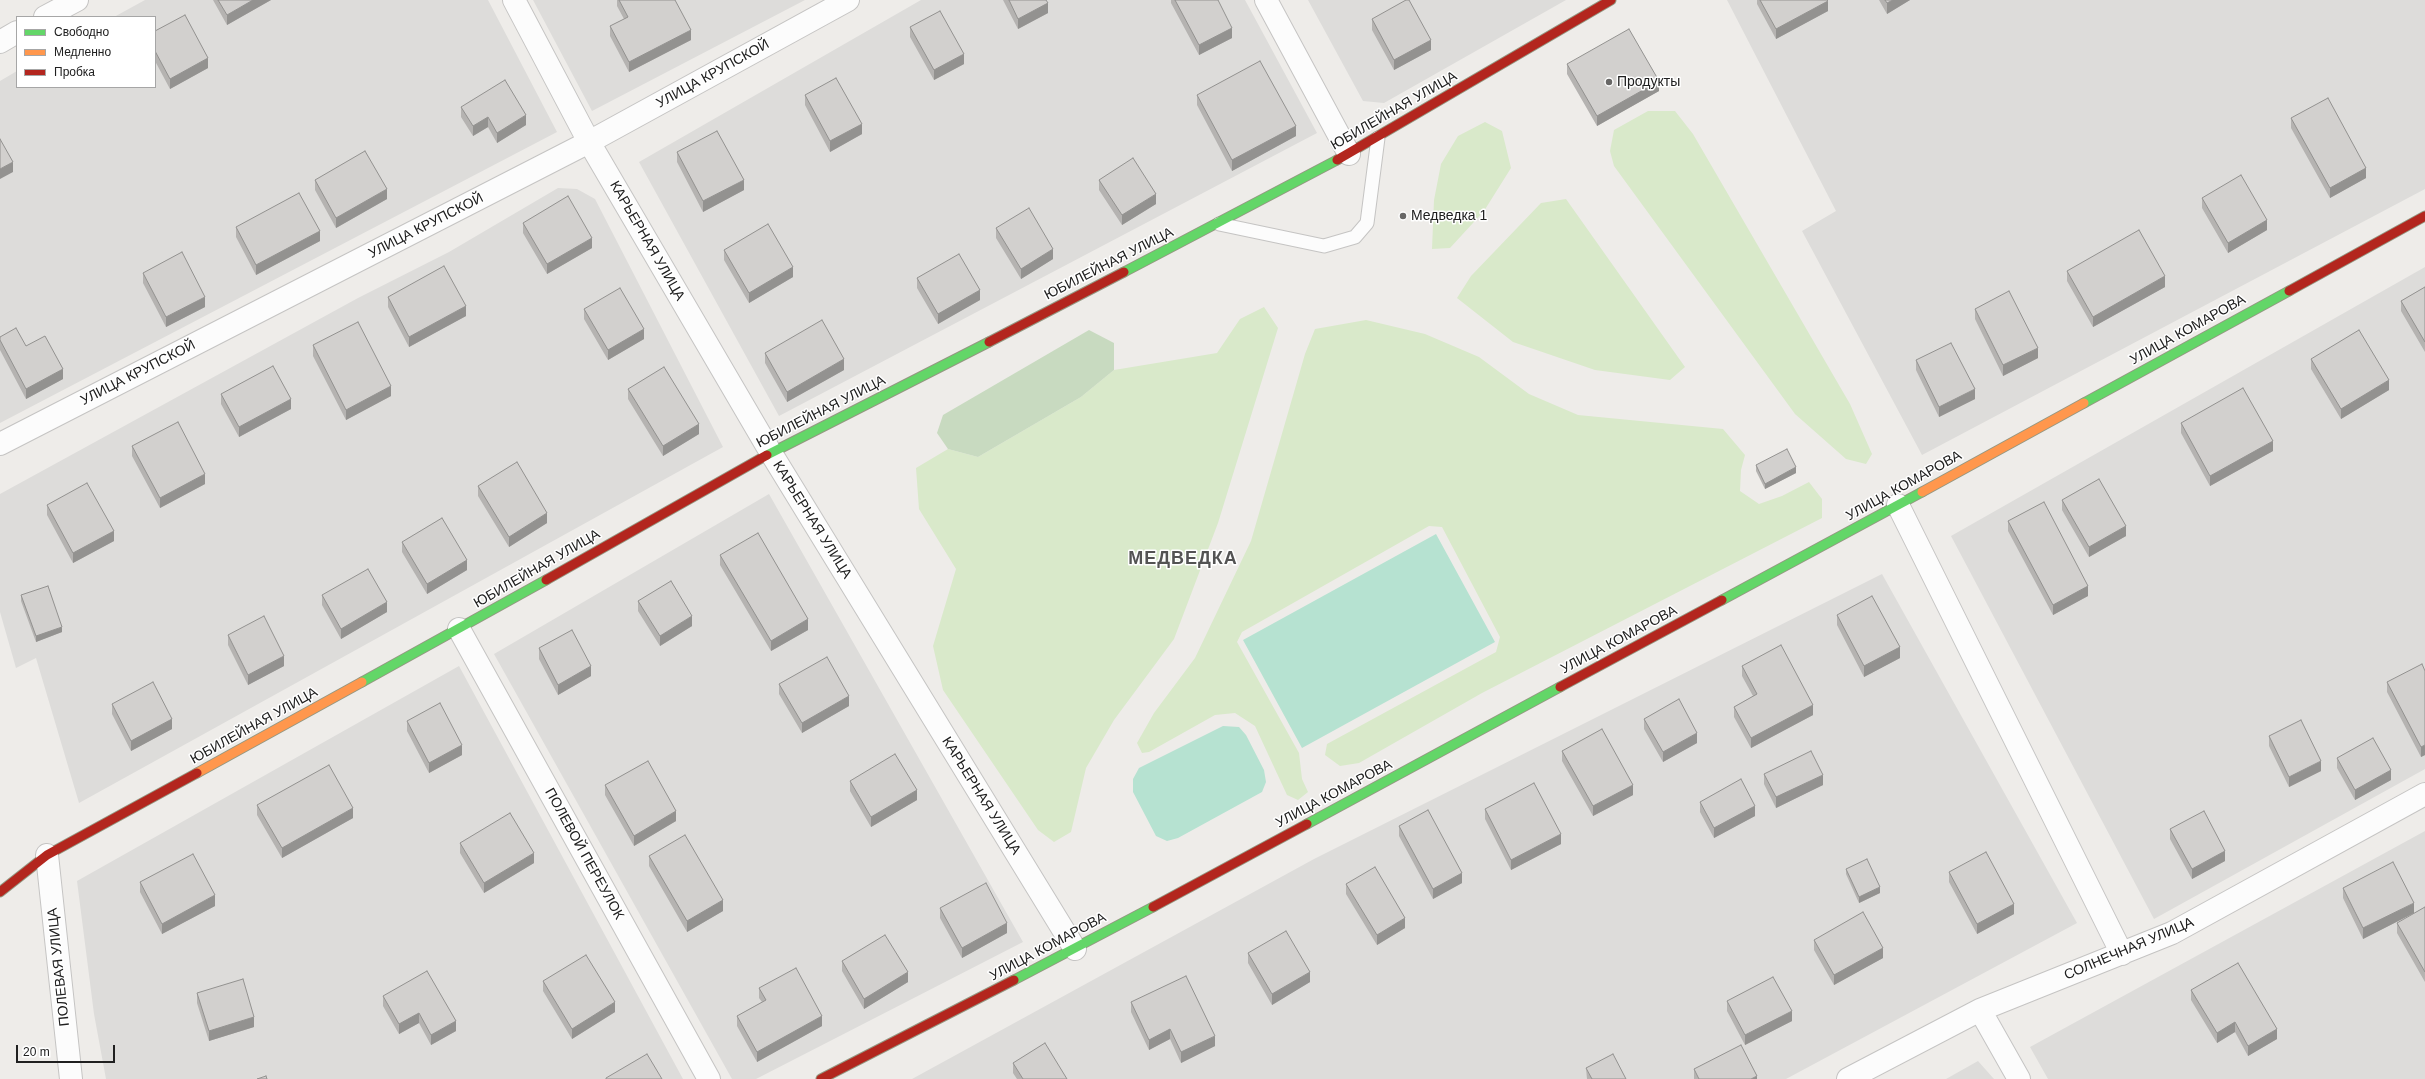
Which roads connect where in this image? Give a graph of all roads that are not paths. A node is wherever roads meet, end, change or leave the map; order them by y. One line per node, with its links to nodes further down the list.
1 (77, 0): 6 (street)
2 (514, 0): 10 (street, КАРЬЕРНАЯ УЛИЦА)
3 (848, 0): 10 (street, УЛИЦА КРУПСКОЙ)
4 (1266, 0): 11 (street)
5 (1611, 0): 9 (street, ЮБИЛЕЙНАЯ УЛИЦА)
6 (47, 16)
7 (16, 33): 8 (street)
8 (0, 42)
9 (1378, 138): 11 (street, ЮБИЛЕЙНАЯ УЛИЦА); 13 (lane)
10 (589, 142): 14 (street, УЛИЦА КРУПСКОЙ); 15 (street, КАРЬЕРНАЯ УЛИЦА)
11 (1349, 154): 13 (street, ЮБИЛЕЙНАЯ УЛИЦА)
12 (2425, 216): 16 (street, УЛИЦА КОМАРОВА)
13 (1219, 224): 15 (street, ЮБИЛЕЙНАЯ УЛИЦА)
14 (0, 444)
15 (770, 453): 17 (street, ЮБИЛЕЙНАЯ УЛИЦА); 21 (street, КАРЬЕРНАЯ УЛИЦА)
16 (1898, 505): 21 (street, УЛИЦА КОМАРОВА); 22 (street)
17 (459, 629): 19 (street, ЮБИЛЕЙНАЯ УЛИЦА); 25 (street, ПОЛЕВОЙ ПЕРЕУЛОК)
18 (2425, 794): 22 (street, СОЛНЕЧНАЯ УЛИЦА)
19 (47, 855): 20 (street, ЮБИЛЕЙНАЯ УЛИЦА); 24 (street, ПОЛЕВАЯ УЛИЦА)
20 (0, 892)
21 (1075, 949): 26 (street, УЛИЦА КОМАРОВА)
22 (2122, 954): 23 (street, СОЛНЕЧНАЯ УЛИЦА)
23 (1980, 1010): 27 (street, СОЛНЕЧНАЯ УЛИЦА); 28 (street)
24 (71, 1079)
25 (709, 1079)
26 (821, 1079)
27 (1848, 1079)
28 (2019, 1079)

